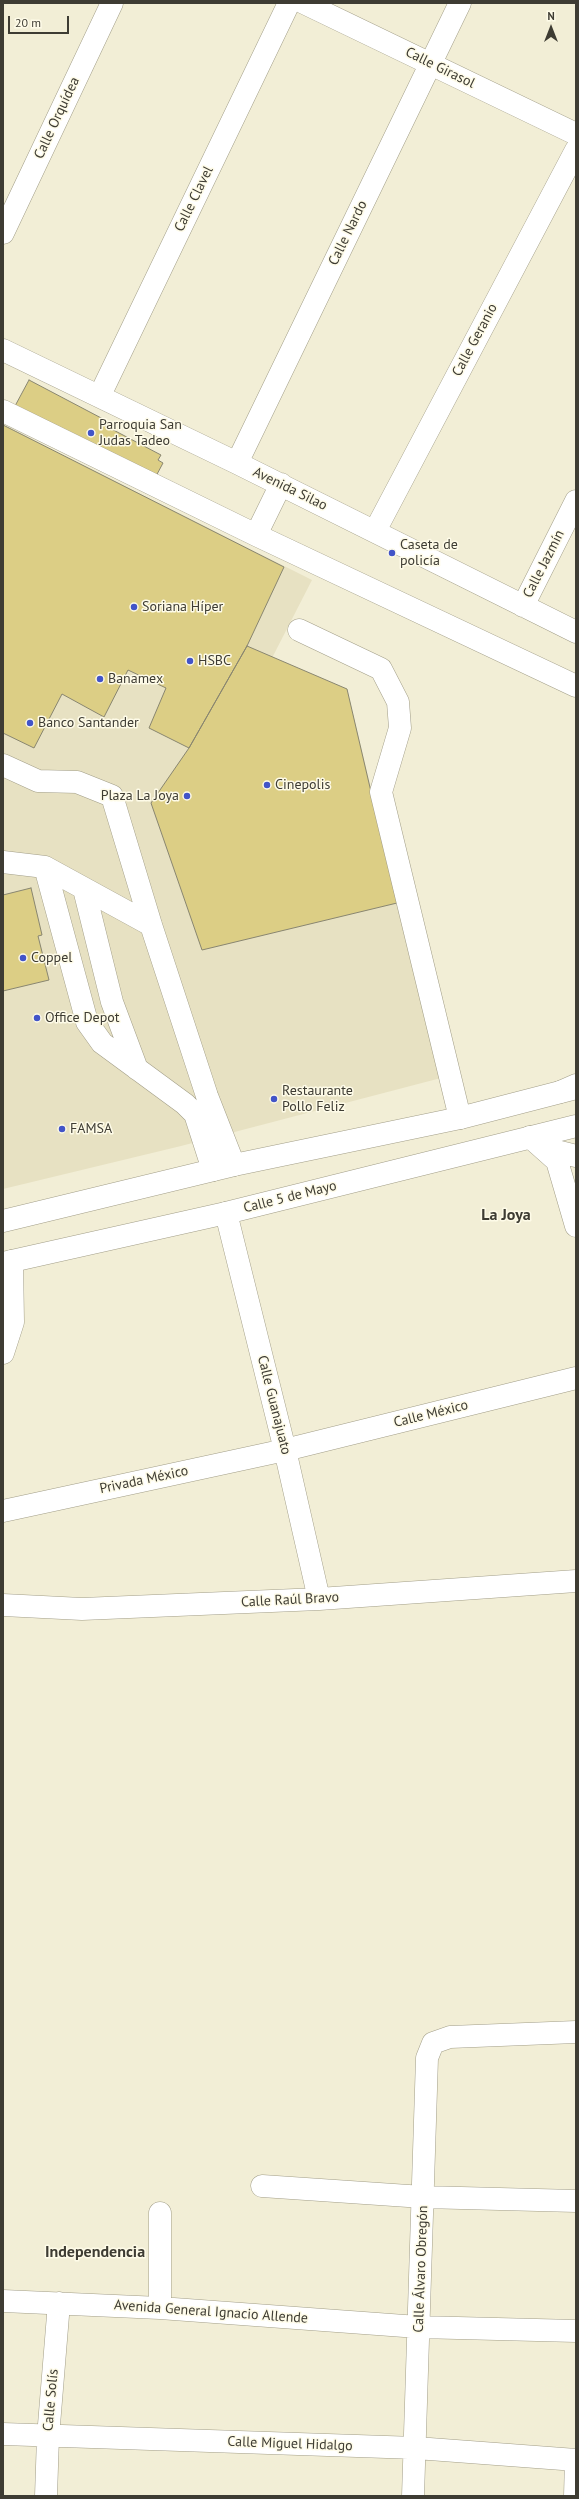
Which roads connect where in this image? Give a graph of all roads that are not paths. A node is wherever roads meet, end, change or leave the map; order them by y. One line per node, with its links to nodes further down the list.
1 (112, 3): 8 (street, Calle Orquídea)
2 (289, 3): 10 (street, Calle Clavel)
3 (304, 3): 5 (street, Calle Girasol)
4 (460, 3): 5 (street, Calle Nardo)
5 (430, 63): 6 (street, Calle Girasol); 12 (street, Calle Nardo)
6 (576, 134)
7 (576, 150): 15 (street, Calle Geranio)
8 (3, 233)
9 (3, 350): 10 (street, Avenida Silao)
10 (100, 395): 12 (street, Avenida Silao)
11 (3, 411): 16 (street)
12 (238, 463): 13 (street, Avenida Silao)
13 (281, 484): 15 (street, Avenida Silao); 16 (street)
14 (576, 501): 17 (street, Calle Jazmín)
15 (375, 531): 17 (street, Avenida Silao)
16 (256, 535): 20 (street)
17 (523, 606): 19 (street, Avenida Silao)
18 (299, 630): 28 (street)
19 (575, 637)
20 (576, 686)
21 (3, 765): 25 (street)
22 (3, 862): 23 (street)
23 (45, 867): 24 (street); 26 (street)
24 (84, 889): 25 (street); 26 (street)
25 (151, 925): 32 (street)
26 (137, 1070): 33 (street)
27 (571, 1088): 28 (street)
28 (460, 1118): 32 (street)
29 (576, 1126): 30 (street, Calle 5 de Mayo)
30 (537, 1142): 31 (street); 34 (street, Calle 5 de Mayo); 36 (street)
31 (576, 1156)
32 (234, 1165): 33 (street)
33 (213, 1170): 35 (street)
34 (226, 1213): 37 (street, Calle 5 de Mayo); 40 (street, Calle Guanajuato)
35 (3, 1222)
36 (576, 1226)
37 (7, 1262): 38 (street)
38 (3, 1353)
39 (576, 1378): 40 (street, Calle México)
40 (285, 1450): 41 (street, Privada México); 43 (street, Calle Guanajuato)
41 (3, 1511)
42 (576, 1581): 43 (street, Calle Raúl Bravo)
43 (319, 1599): 44 (street, Calle Raúl Bravo)
44 (3, 1605)
45 (576, 2032): 47 (street, Calle Álvaro Obregón)
46 (262, 2186): 47 (street)
47 (424, 2197): 48 (street); 53 (street, Calle Álvaro Obregón)
48 (576, 2201)
49 (160, 2213): 52 (street)
50 (3, 2301): 51 (street, Avenida General Ignacio Allende)
51 (59, 2303): 52 (street, Avenida General Ignacio Allende); 56 (street, Calle Solís)
52 (160, 2308): 53 (street, Avenida General Ignacio Allende)
53 (418, 2327): 54 (street, Avenida General Ignacio Allende); 57 (street, Calle Álvaro Obregón)
54 (576, 2331)
55 (3, 2434): 56 (street, Calle Miguel Hidalgo)
56 (48, 2437): 57 (street, Calle Miguel Hidalgo); 59 (street, Calle Solís)
57 (416, 2448): 58 (street, Calle Miguel Hidalgo); 60 (street, Calle Álvaro Obregón)
58 (576, 2460): 61 (street)
59 (46, 2496)
60 (413, 2496)
61 (574, 2496)

